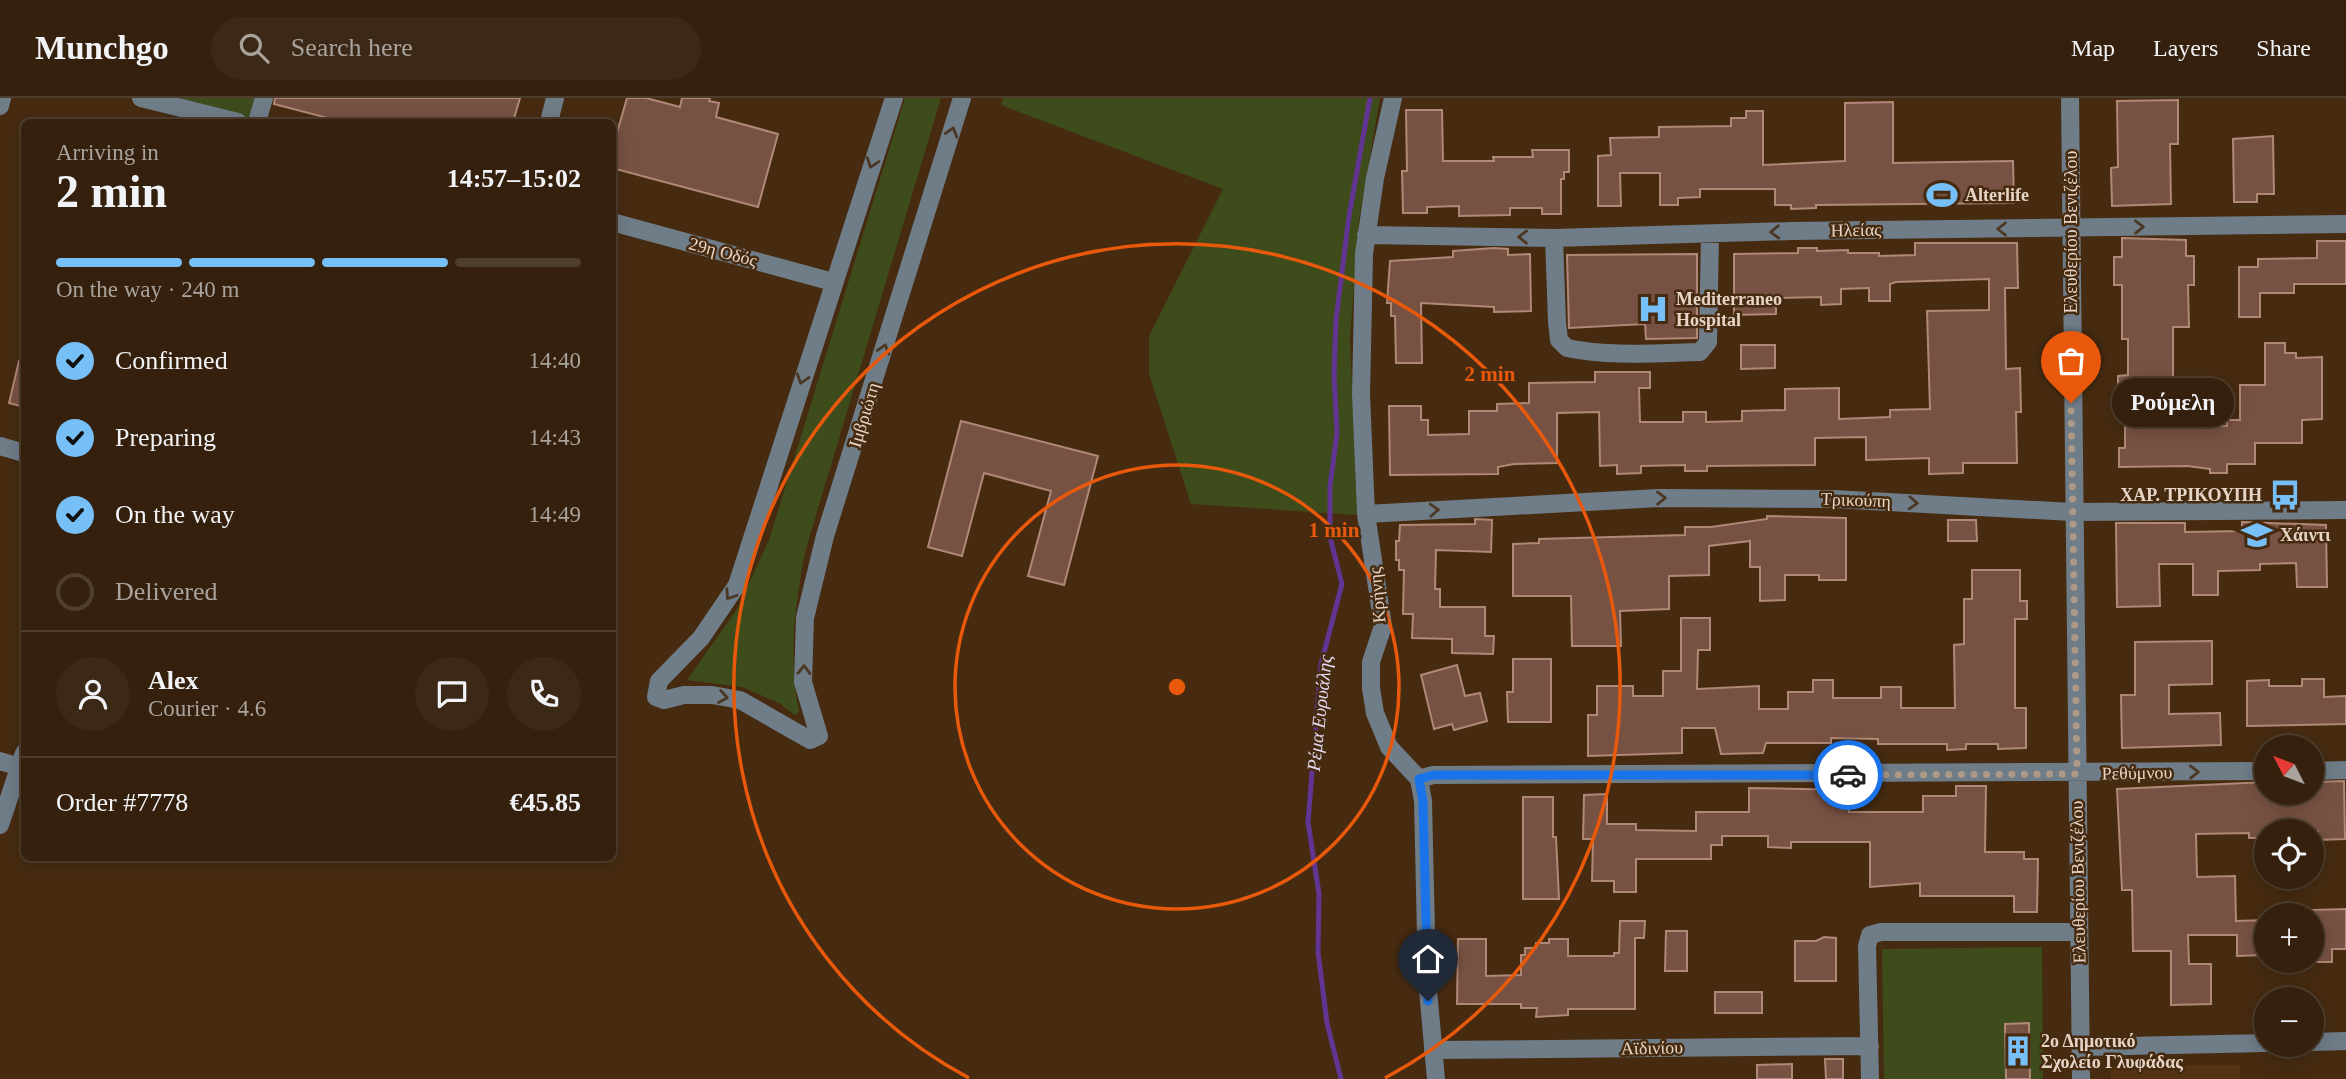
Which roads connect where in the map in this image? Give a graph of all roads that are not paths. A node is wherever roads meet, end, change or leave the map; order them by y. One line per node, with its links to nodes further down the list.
1 (2, 98): 9 (street)
2 (141, 98): 10 (street)
3 (264, 98): 11 (street)
4 (555, 98): 12 (street)
5 (894, 98): 19 (street, one-way to 19)
6 (962, 98): 19 (street, Ιμβριώτη, one-way to 6)
7 (1392, 98): 17 (street, Κρήνης)
8 (2070, 98): 15 (street, Ελευθερίου Βενιζέλου)
9 (0, 106)
10 (226, 119)
11 (258, 119)
12 (550, 119)
13 (616, 223): 19 (street, 29η Οδός)
14 (2346, 224): 15 (street, Ηλείας, one-way to 14)
15 (2070, 228): 16 (street, Ηλείας, one-way to 16); 23 (street, Ελευθερίου Βενιζέλου)
16 (1710, 234): 18 (street, Ηλείας); 18 (street)
17 (1366, 235): 18 (street, Ηλείας, one-way to 17); 24 (street, Κρήνης)
18 (1554, 237)
19 (833, 282)
20 (0, 446): 21 (street)
21 (21, 452)
22 (2346, 510): 23 (street, Τρικούπη)
23 (2072, 512): 24 (street, Τρικούπη, one-way to 23); 31 (street, Ελευθερίου Βενιζέλου)
24 (1366, 514): 32 (street, Κρήνης)
25 (21, 760): 26 (street)
26 (0, 761)
27 (21, 763): 33 (street)
28 (2346, 770): 30 (street)
29 (2254, 771): 31 (street, Ρεθύμνου, one-way to 29)
30 (2324, 771)
31 (2077, 774): 32 (street, Ρεθύμνου); 34 (street, Ελευθερίου Βενιζέλου)
32 (1419, 779): 40 (street)
33 (0, 825)
34 (2079, 932): 38 (street); 39 (street, Ελευθερίου Βενιζέλου)
35 (2346, 1041): 36 (street)
36 (2324, 1042)
37 (2254, 1043): 39 (street)
38 (1870, 1046): 40 (street, Αϊδινίου); 42 (street)
39 (2081, 1047): 43 (street, Ελευθερίου Βενιζέλου)
40 (1433, 1050): 41 (street)
41 (1436, 1079)
42 (1870, 1079)
43 (2081, 1079)

